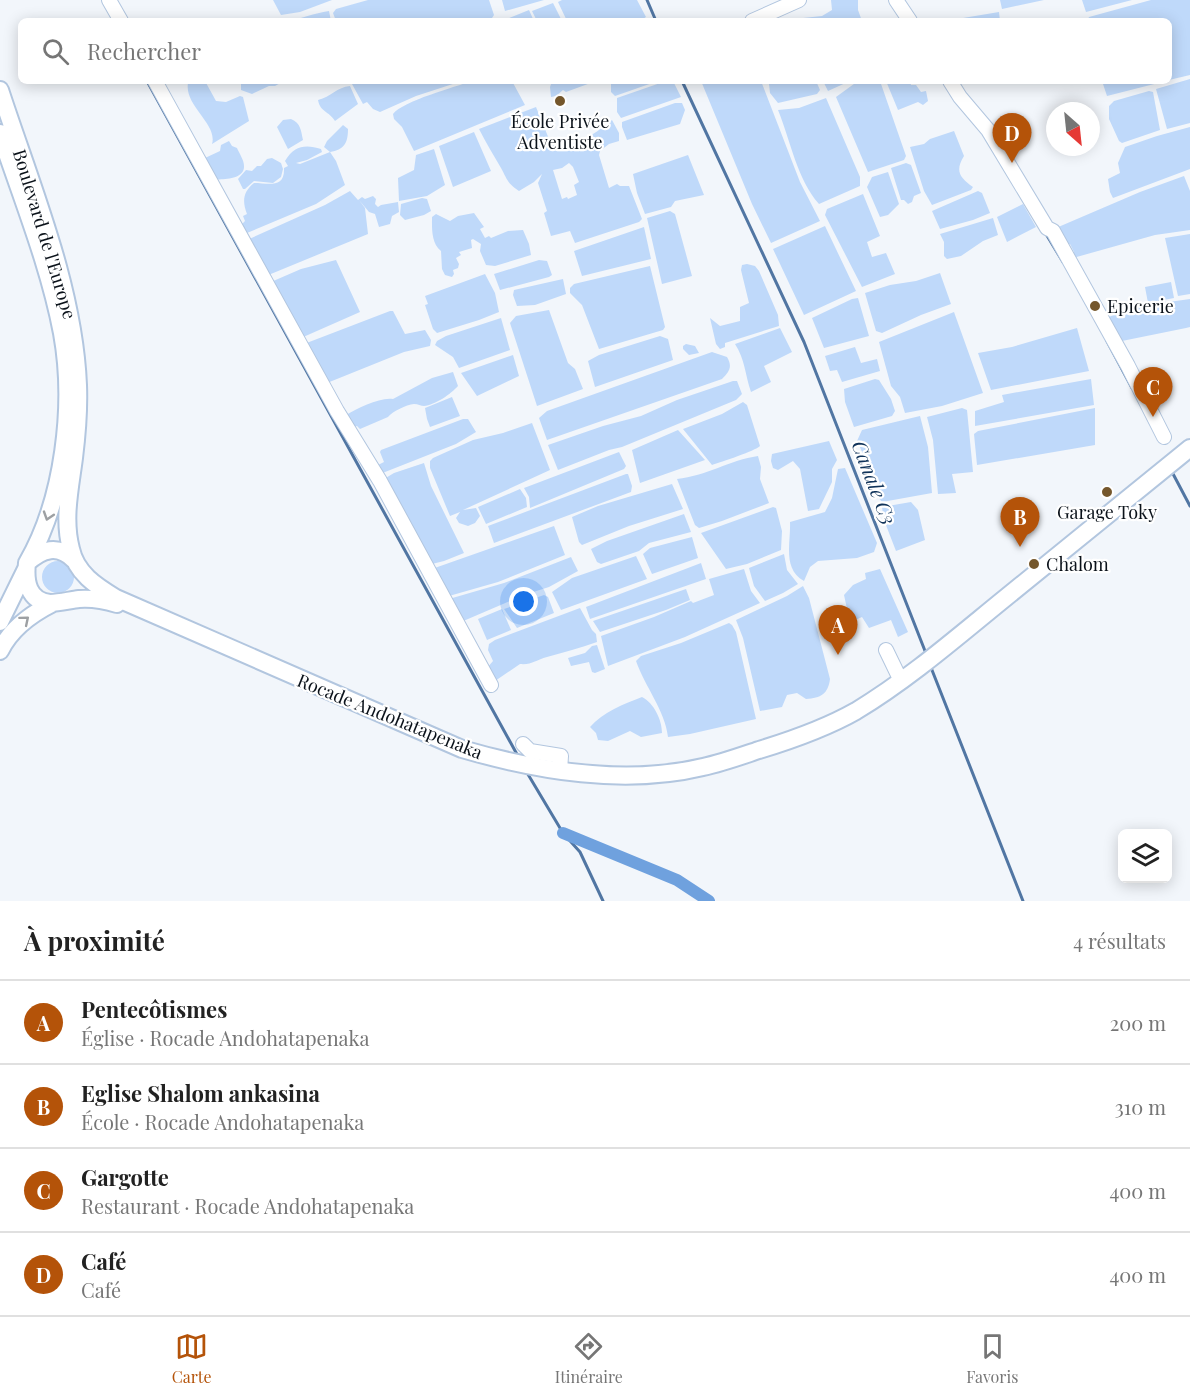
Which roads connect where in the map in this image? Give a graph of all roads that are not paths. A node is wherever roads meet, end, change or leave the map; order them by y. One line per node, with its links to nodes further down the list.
1 (109, 0): 4 (street)
2 (799, 0): 5 (street)
3 (896, 0): 6 (street)
4 (119, 18)
5 (759, 18)
6 (908, 18)
7 (156, 84): 21 (street)
8 (952, 84): 11 (street)
9 (0, 90): 13 (main road, Boulevard de l'Europe)
10 (0, 133): 14 (main road, Boulevard de l'Europe, one-way to 14)
11 (1164, 437)
12 (1190, 448): 20 (main road, Rocade Andohatapenaka)
13 (76, 563): 14 (main road); 15 (main road); 16 (main road)
14 (27, 566): 15 (main road); 17 (main road, Boulevard de l'Europe)
15 (59, 601): 16 (main road); 19 (main road, one-way to 15)
16 (148, 612): 23 (main road, Rocade Andohatapenaka)
17 (0, 622)
18 (886, 650): 20 (street)
19 (0, 651)
20 (901, 681): 23 (main road, Rocade Andohatapenaka)
21 (490, 686)
22 (523, 744): 23 (street)
23 (552, 770)

